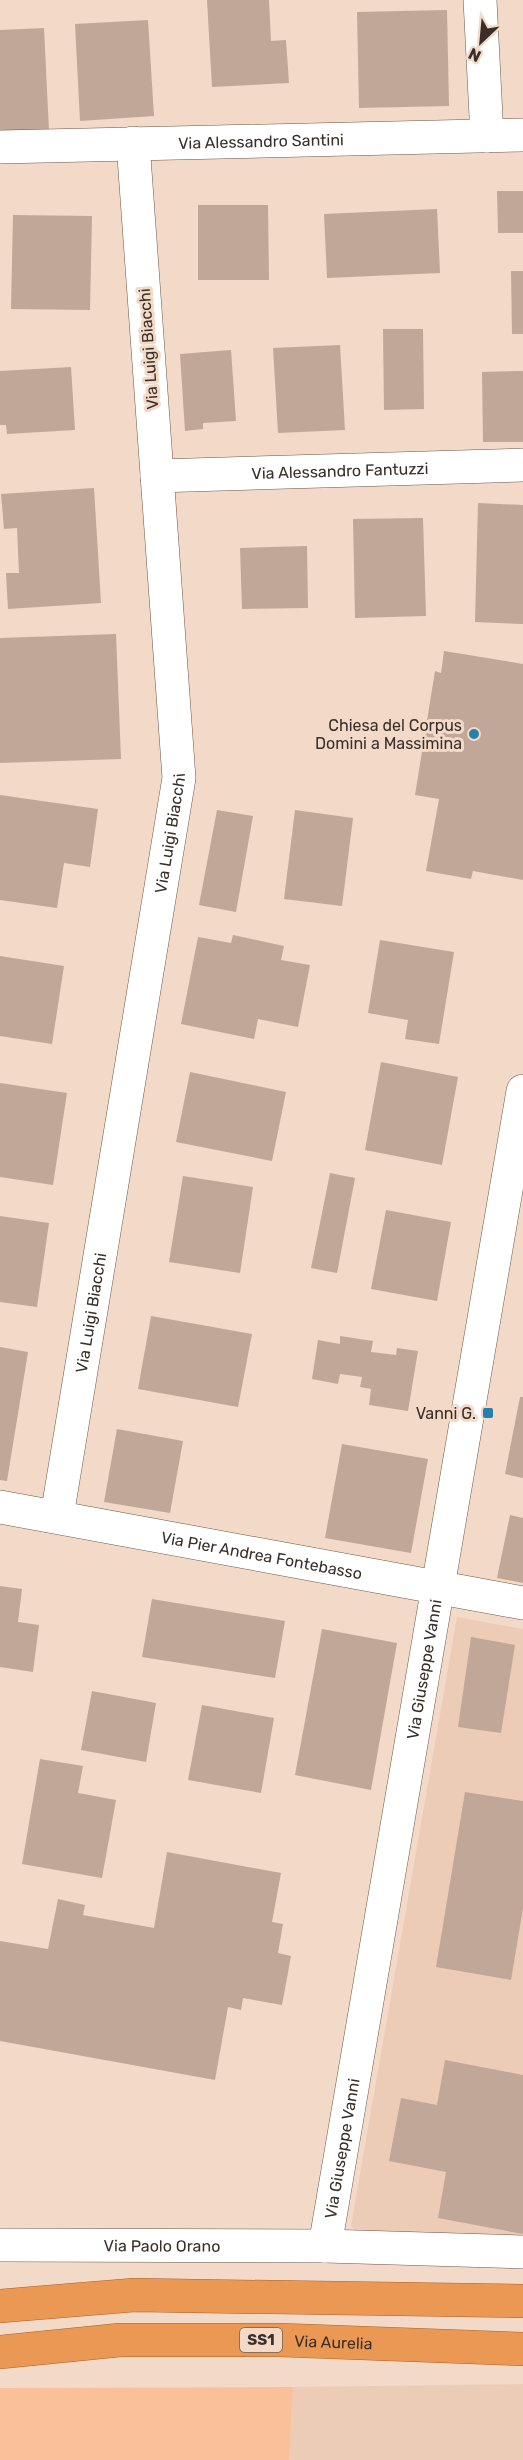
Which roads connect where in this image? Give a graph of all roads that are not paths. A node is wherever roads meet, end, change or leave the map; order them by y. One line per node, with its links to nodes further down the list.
1 (480, 0): 3 (street)
2 (523, 135): 3 (street, Via Alessandro Santini)
3 (487, 136): 4 (street, Via Alessandro Santini)
4 (133, 143): 5 (street, Via Alessandro Santini); 7 (street, Via Luigi Biacchi)
5 (0, 147)
6 (523, 465): 7 (street, Via Alessandro Fantuzzi)
7 (157, 477): 10 (street, Via Luigi Biacchi)
8 (523, 1091): 11 (street, Via Giuseppe Vanni)
9 (0, 1507): 10 (street, Via Pier Andrea Fontebasso)
10 (57, 1516): 11 (street, Via Pier Andrea Fontebasso)
11 (438, 1588): 12 (street, Via Pier Andrea Fontebasso); 14 (street, Via Giuseppe Vanni)
12 (523, 1603)
13 (0, 2245): 14 (street, Via Paolo Orano)
14 (325, 2246): 15 (street)
15 (523, 2252)
16 (523, 2301): 17 (highway)
17 (0, 2306)
18 (523, 2349): 19 (highway, Via Aurelia / SS1)
19 (0, 2352)

